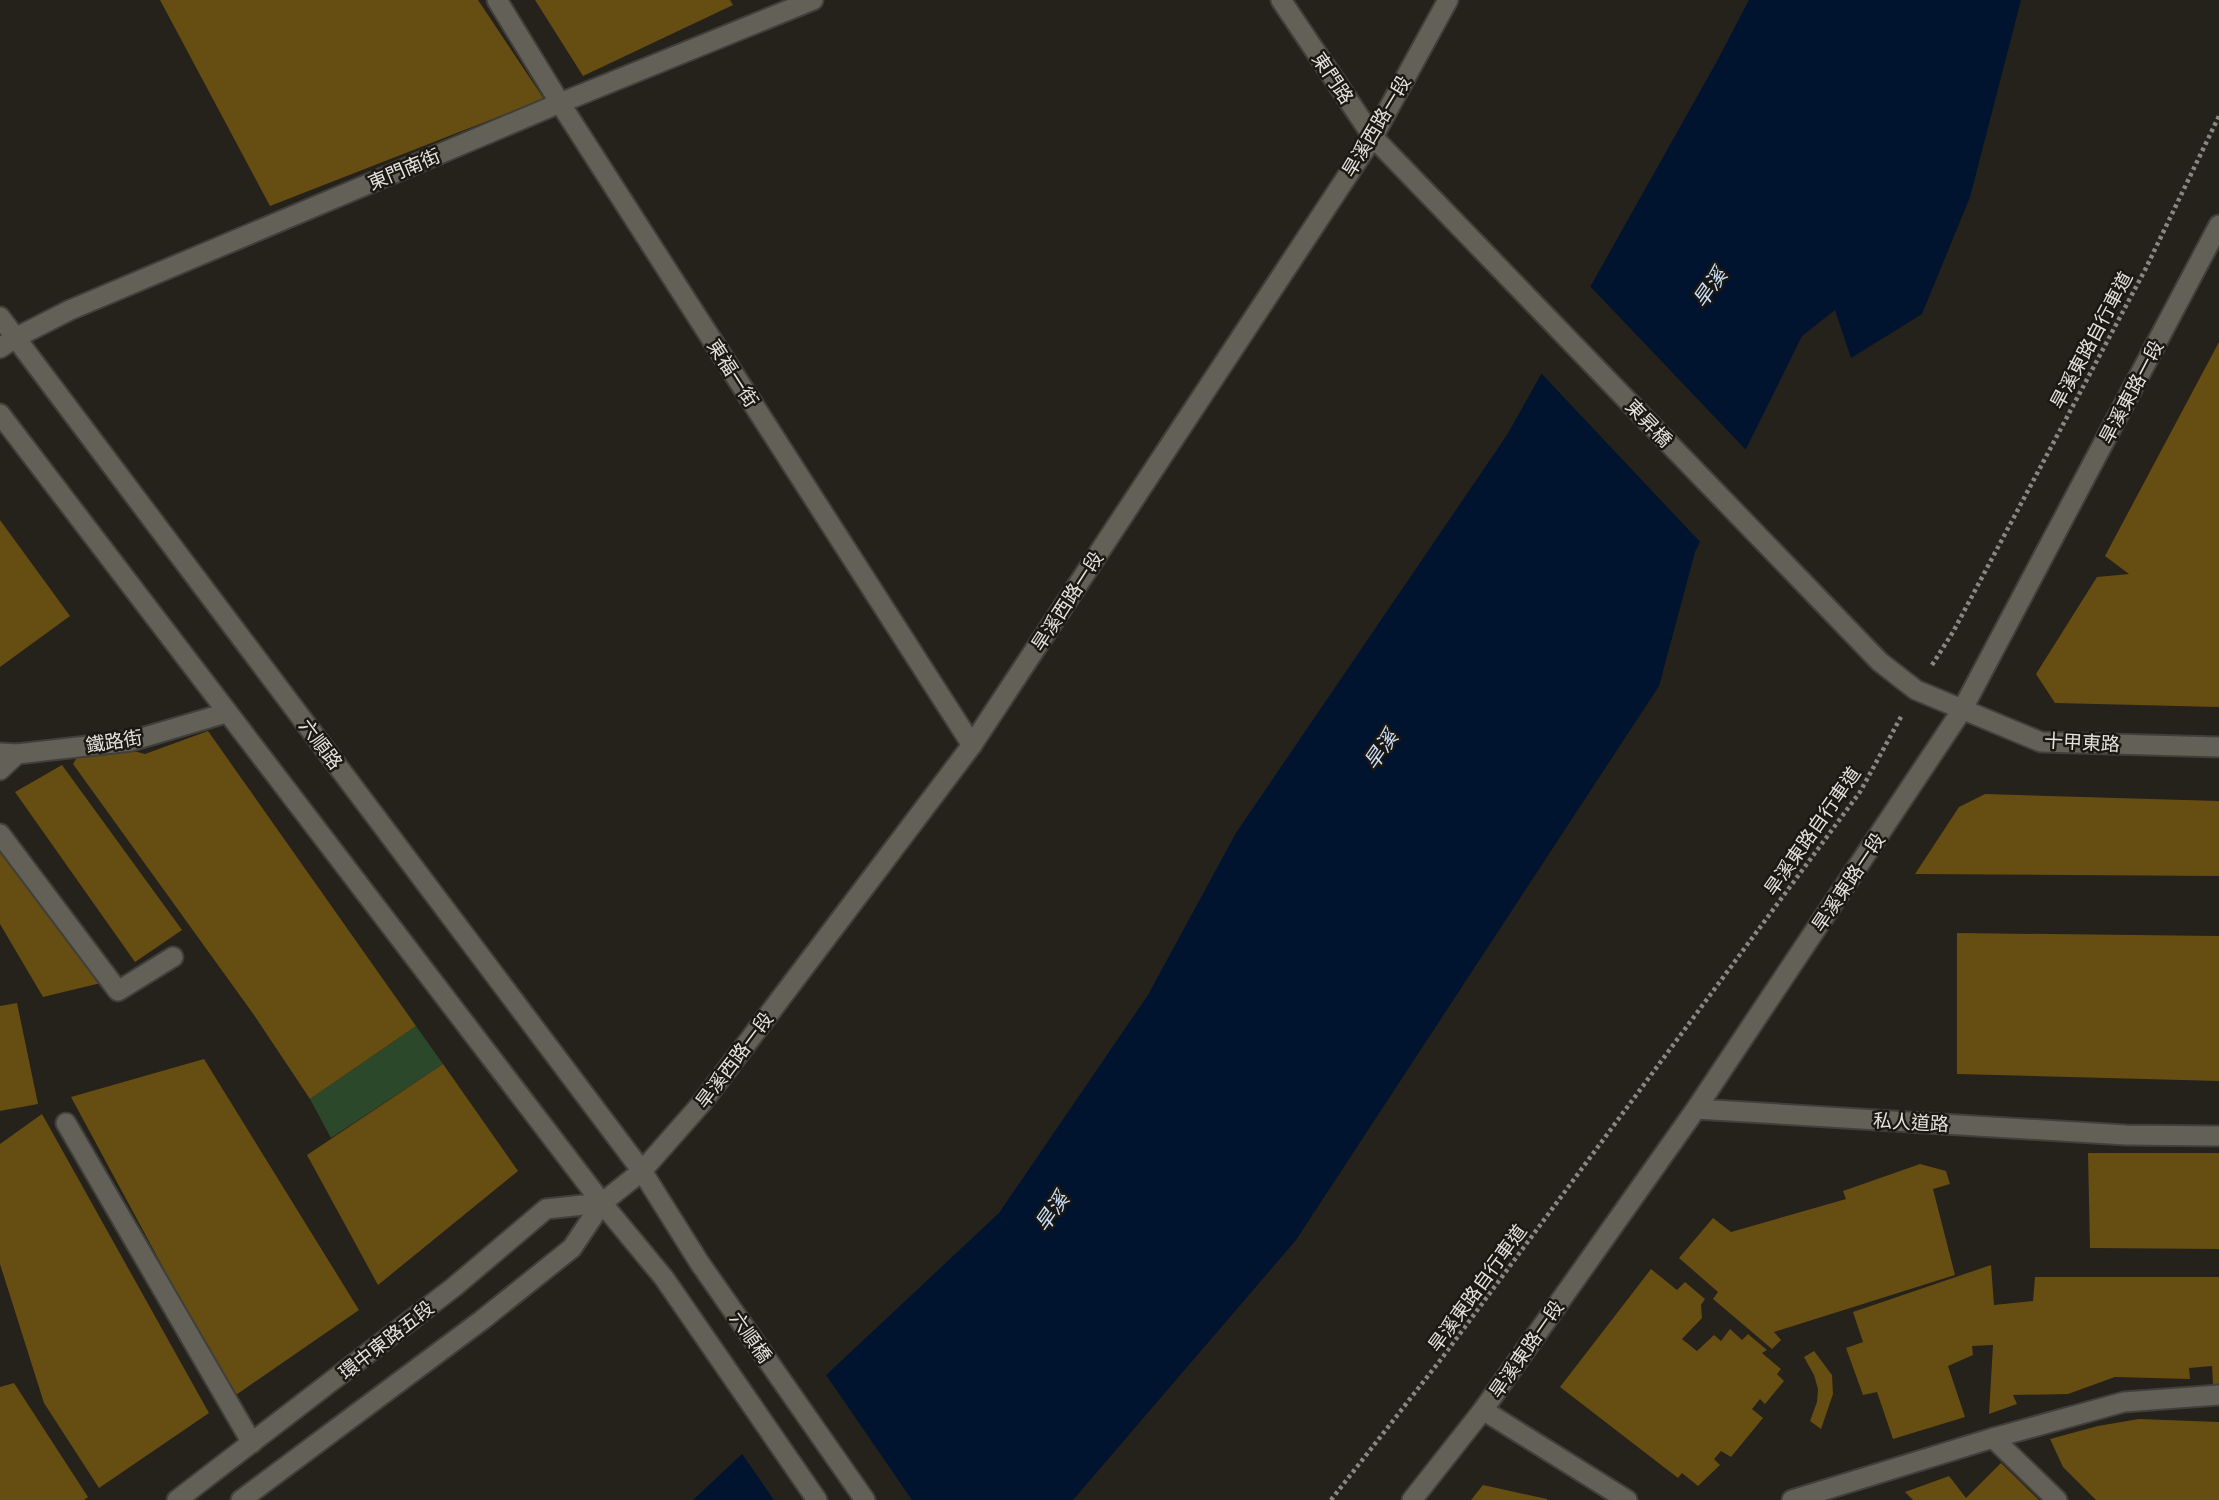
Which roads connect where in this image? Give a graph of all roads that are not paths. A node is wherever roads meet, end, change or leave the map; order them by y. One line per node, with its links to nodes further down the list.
1 (497, 0): 5 (street, 東福一街)
2 (813, 0): 5 (street, 東門南街)
3 (1281, 0): 6 (street, 東門路)
4 (1448, 0): 6 (street, 旱溪西路一段)
5 (560, 103): 10 (street, 東門南街); 15 (street, 東福一街)
6 (1373, 137): 7 (street, 東門路); 15 (street, 旱溪西路一段)
7 (1418, 184): 12 (street, 東昇橋)
8 (2219, 225): 13 (street, 旱溪東路一段)
9 (0, 317): 10 (street, 六順路)
10 (8, 343): 24 (street, 六順路)
11 (0, 414): 14 (street)
12 (1880, 662): 13 (street, 十甲東路)
13 (1962, 710): 16 (street, 十甲東路); 21 (street, 旱溪東路一段)
14 (226, 713): 17 (street, 鐵路街); 25 (street)
15 (972, 745): 24 (street, 旱溪西路一段)
16 (2219, 747)
17 (8, 753): 18 (street)
18 (0, 770)
19 (0, 834): 20 (street)
20 (173, 957)
21 (1696, 1109): 23 (street, 私人道路); 27 (street, 旱溪東路一段)
22 (66, 1123): 29 (street)
23 (2219, 1136)
24 (642, 1171): 25 (street); 33 (street, 六順橋)
25 (602, 1203): 29 (street, 環中東路五段); 31 (street); 32 (street, 六順橋)
26 (2219, 1395): 28 (street)
27 (1483, 1410): 34 (street, 旱溪東路一段); 35 (street)
28 (1993, 1437): 36 (street); 37 (street)
29 (252, 1443): 30 (street, 環中東路五段)
30 (177, 1500)
31 (241, 1500)
32 (817, 1500)
33 (865, 1500)
34 (1412, 1500)
35 (1627, 1500)
36 (1792, 1500)
37 (2057, 1500)

